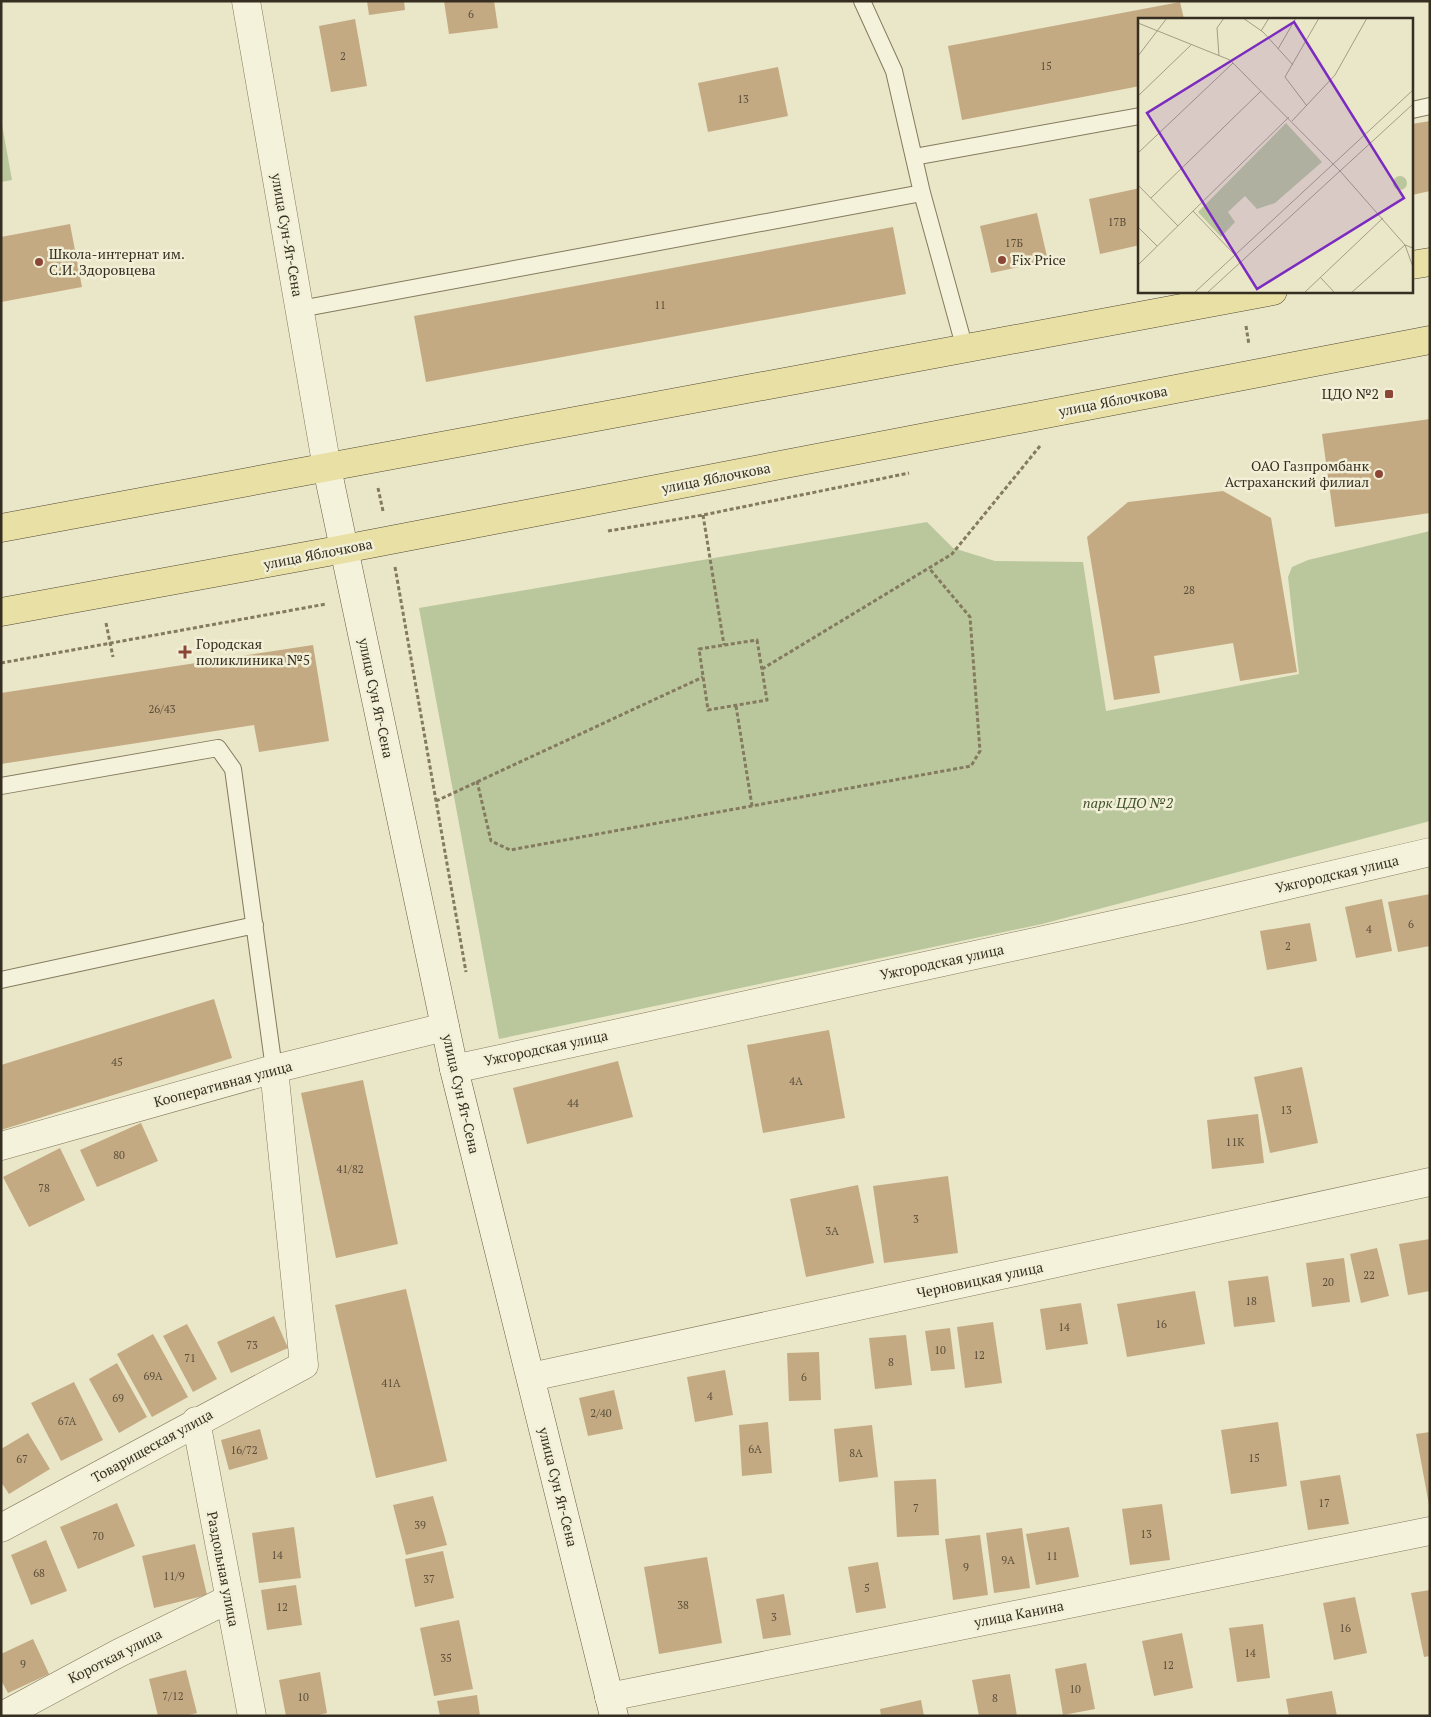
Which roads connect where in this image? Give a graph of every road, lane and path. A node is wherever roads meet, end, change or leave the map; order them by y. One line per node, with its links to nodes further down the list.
1 (246, 1): 12 (street, улица Сун-Ят-Сена)
2 (862, 1): 6 (lane)
3 (1430, 106): 4 (lane)
4 (1414, 110)
5 (1138, 116): 6 (lane)
6 (914, 157): 7 (lane)
7 (922, 193): 12 (lane); 14 (lane)
8 (1430, 262): 9 (main road)
9 (1414, 265)
10 (1262, 292): 11 (main road)
11 (1213, 297): 14 (main road)
12 (300, 309): 16 (street, улица Сун-Ят-Сена)
13 (1430, 340): 21 (main road, улица Яблочкова)
14 (965, 349): 16 (main road)
15 (1040, 446): 23 (path)
16 (327, 468): 20 (main road); 21 (street, улица Сун Ят-Сена)
17 (377, 481): 19 (path)
18 (703, 515): 28 (path)
19 (385, 517)
20 (1, 528)
21 (344, 549): 25 (main road, улица Яблочкова); 42 (street, улица Сун Ят-Сена)
22 (395, 567): 36 (path)
23 (929, 568): 31 (path); 37 (path)
24 (329, 604): 27 (path)
25 (1, 612)
26 (106, 623): 27 (path)
27 (110, 642): 29 (path); 30 (path)
28 (724, 645): 31 (path); 32 (path)
29 (113, 657)
30 (1, 663)
31 (762, 669): 33 (path)
32 (703, 677): 33 (path); 34 (path)
33 (736, 706): 37 (path)
34 (478, 782): 36 (path); 37 (path)
35 (1, 786): 39 (lane)
36 (436, 801): 40 (path)
37 (752, 806)
38 (1430, 852): 43 (street, Ужгородская улица)
39 (254, 925): 41 (lane); 44 (lane)
40 (467, 977)
41 (1, 980)
42 (445, 1027): 43 (street, улица Сун Ят-Сена); 44 (street, Кооперативная улица)
43 (454, 1069): 47 (street, улица Сун Ят-Сена)
44 (274, 1070): 45 (street, Кооперативная улица); 48 (street, Товарищеская улица)
45 (1, 1146)
46 (1430, 1182): 47 (street, Черновицкая улица)
47 (531, 1377): 52 (street, улица Сун Ят-Сена)
48 (196, 1422): 49 (street, Товарищеская улица); 51 (street, Раздольная улица)
49 (1, 1528)
50 (1430, 1531): 52 (street, улица Канина)
51 (229, 1599): 53 (street, Короткая улица); 54 (street, Раздольная улица)
52 (611, 1706)
53 (2, 1716)
54 (252, 1716)

